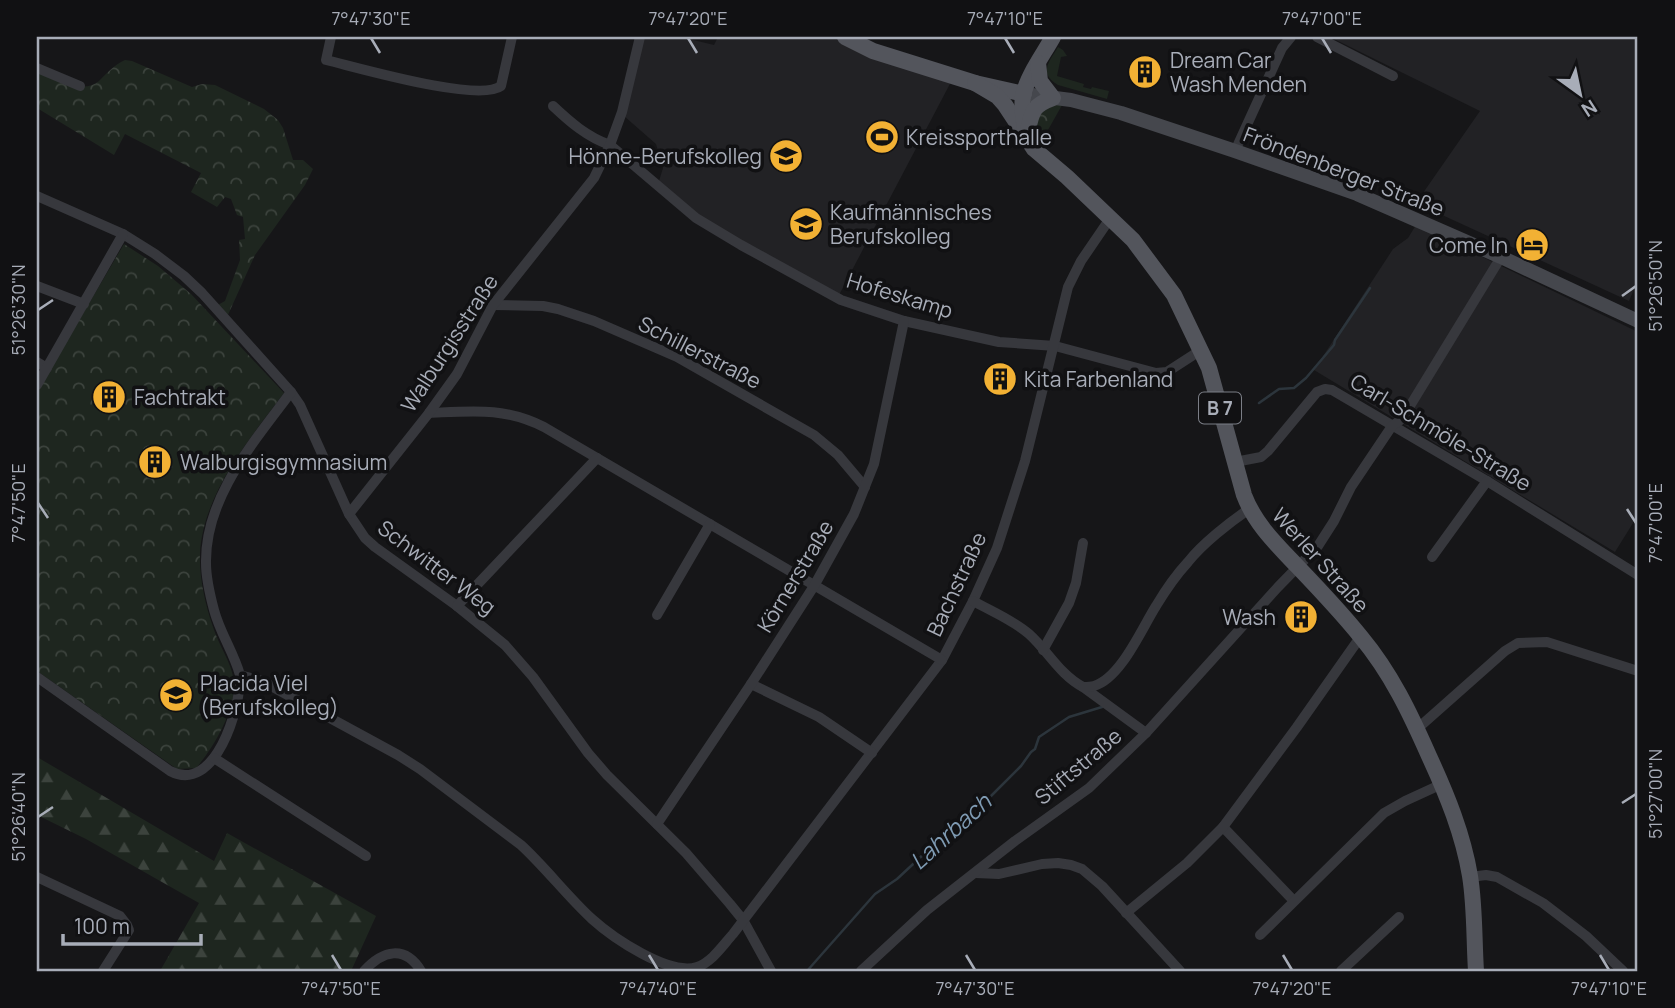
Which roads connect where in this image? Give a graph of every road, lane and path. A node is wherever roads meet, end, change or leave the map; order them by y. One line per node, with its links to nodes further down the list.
1 (331, 37): 2 (street)
2 (512, 37)
3 (640, 37): 19 (street, Walburgisstraße)
4 (845, 37): 13 (main road, Werler Straße)
5 (1054, 37): 10 (main road)
6 (1280, 37): 9 (street)
7 (1291, 37): 9 (street)
8 (1317, 37): 12 (street)
9 (1282, 48): 20 (street)
10 (1038, 63): 13 (main road); 15 (main road); 16 (main road)
11 (37, 68): 14 (street)
12 (1393, 76)
13 (975, 83): 15 (main road, Werler Straße); 18 (main road, Werler Straße / B 7)
14 (80, 86)
15 (1024, 94): 16 (main road, Fröndenberger Straße); 18 (main road)
16 (1053, 98): 18 (main road); 20 (main road, Fröndenberger Straße)
17 (553, 106): 19 (street, Hofeskamp)
18 (1026, 139): 22 (main road, Werler Straße / B 7)
19 (610, 145): 27 (street, Walburgisstraße); 28 (street, Hofeskamp)
20 (1235, 151): 24 (main road, Fröndenberger Straße)
21 (37, 196): 23 (street, Schwitter Weg)
22 (1111, 217): 30 (street, Bachstraße); 31 (main road, Werler Straße / B 7)
23 (123, 233): 26 (street); 35 (street, Schwitter Weg)
24 (1501, 257): 29 (main road, Fröndenberger Straße); 37 (street, Stiftstraße)
25 (37, 286): 26 (street)
26 (84, 304): 33 (street)
27 (493, 305): 36 (street, Walburgisstraße); 41 (street, Schillerstraße)
28 (904, 321): 30 (street, Hofeskamp); 41 (street, Körnerstraße)
29 (1638, 321)
30 (1055, 346): 31 (street, Hofeskamp); 50 (street, Bachstraße)
31 (1201, 350): 39 (main road, Werler Straße / B 7)
32 (37, 362): 33 (street)
33 (47, 368): 34 (street)
34 (37, 385)
35 (291, 392): 43 (street, Schwitter Weg); 57 (street)
36 (429, 413): 38 (street); 43 (street, Walburgisstraße)
37 (1392, 426): 39 (street, Carl-Schmöle-Straße); 40 (street, Carl-Schmöle-Straße); 47 (street, Stiftstraße)
38 (597, 458): 44 (street); 51 (street)
39 (1235, 461): 42 (main road, Werler Straße / B 7)
40 (1487, 481): 46 (street); 48 (street, Carl-Schmöle-Straße)
41 (865, 487): 49 (street, Körnerstraße)
42 (1250, 509): 47 (main road, Werler Straße / B 7); 60 (street)
43 (349, 513): 51 (street, Schwitter Weg)
44 (710, 524): 49 (street); 52 (street)
45 (1083, 543): 54 (street)
46 (1432, 557)
47 (1298, 567): 53 (main road, Werler Straße / B 7); 62 (street, Stiftstraße)
48 (1638, 575)
49 (814, 586): 55 (street); 59 (street, Körnerstraße)
50 (973, 601): 54 (street); 55 (street, Bachstraße)
51 (457, 606): 66 (street, Schwitter Weg)
52 (657, 615)
53 (1361, 636): 61 (main road, Werler Straße / B 7); 67 (street)
54 (1043, 650): 60 (street)
55 (942, 660): 63 (street, Bachstraße)
56 (1638, 671): 61 (street)
57 (240, 675): 64 (street); 75 (street, Bachstraße)
58 (37, 677): 64 (street)
59 (751, 684): 63 (street); 66 (street, Körnerstraße)
60 (1083, 687): 62 (street)
61 (1417, 729): 65 (main road, Werler Straße / B 7)
62 (1146, 733): 69 (street, Stiftstraße)
63 (872, 753): 75 (street, Bachstraße)
64 (214, 758): 68 (street)
65 (1442, 784): 71 (main road, Werler Straße / B 7); 72 (street)
66 (657, 824): 75 (street, Schwitter Weg)
67 (1223, 827): 72 (street); 73 (street)
68 (366, 856)
69 (976, 873): 73 (street); 81 (street, Stiftstraße)
70 (37, 877): 77 (street)
71 (1470, 877): 84 (main road, Werler Straße / B 7); 85 (street)
72 (1294, 901): 76 (street)
73 (1126, 914): 82 (street)
74 (1399, 916): 83 (street)
75 (743, 920): 80 (street, Schwitter Weg)
76 (1260, 935)
77 (103, 971)
78 (364, 971): 79 (street)
79 (421, 971)
80 (771, 971)
81 (861, 971)
82 (1180, 971)
83 (1341, 971)
84 (1476, 971)
85 (1623, 971)

